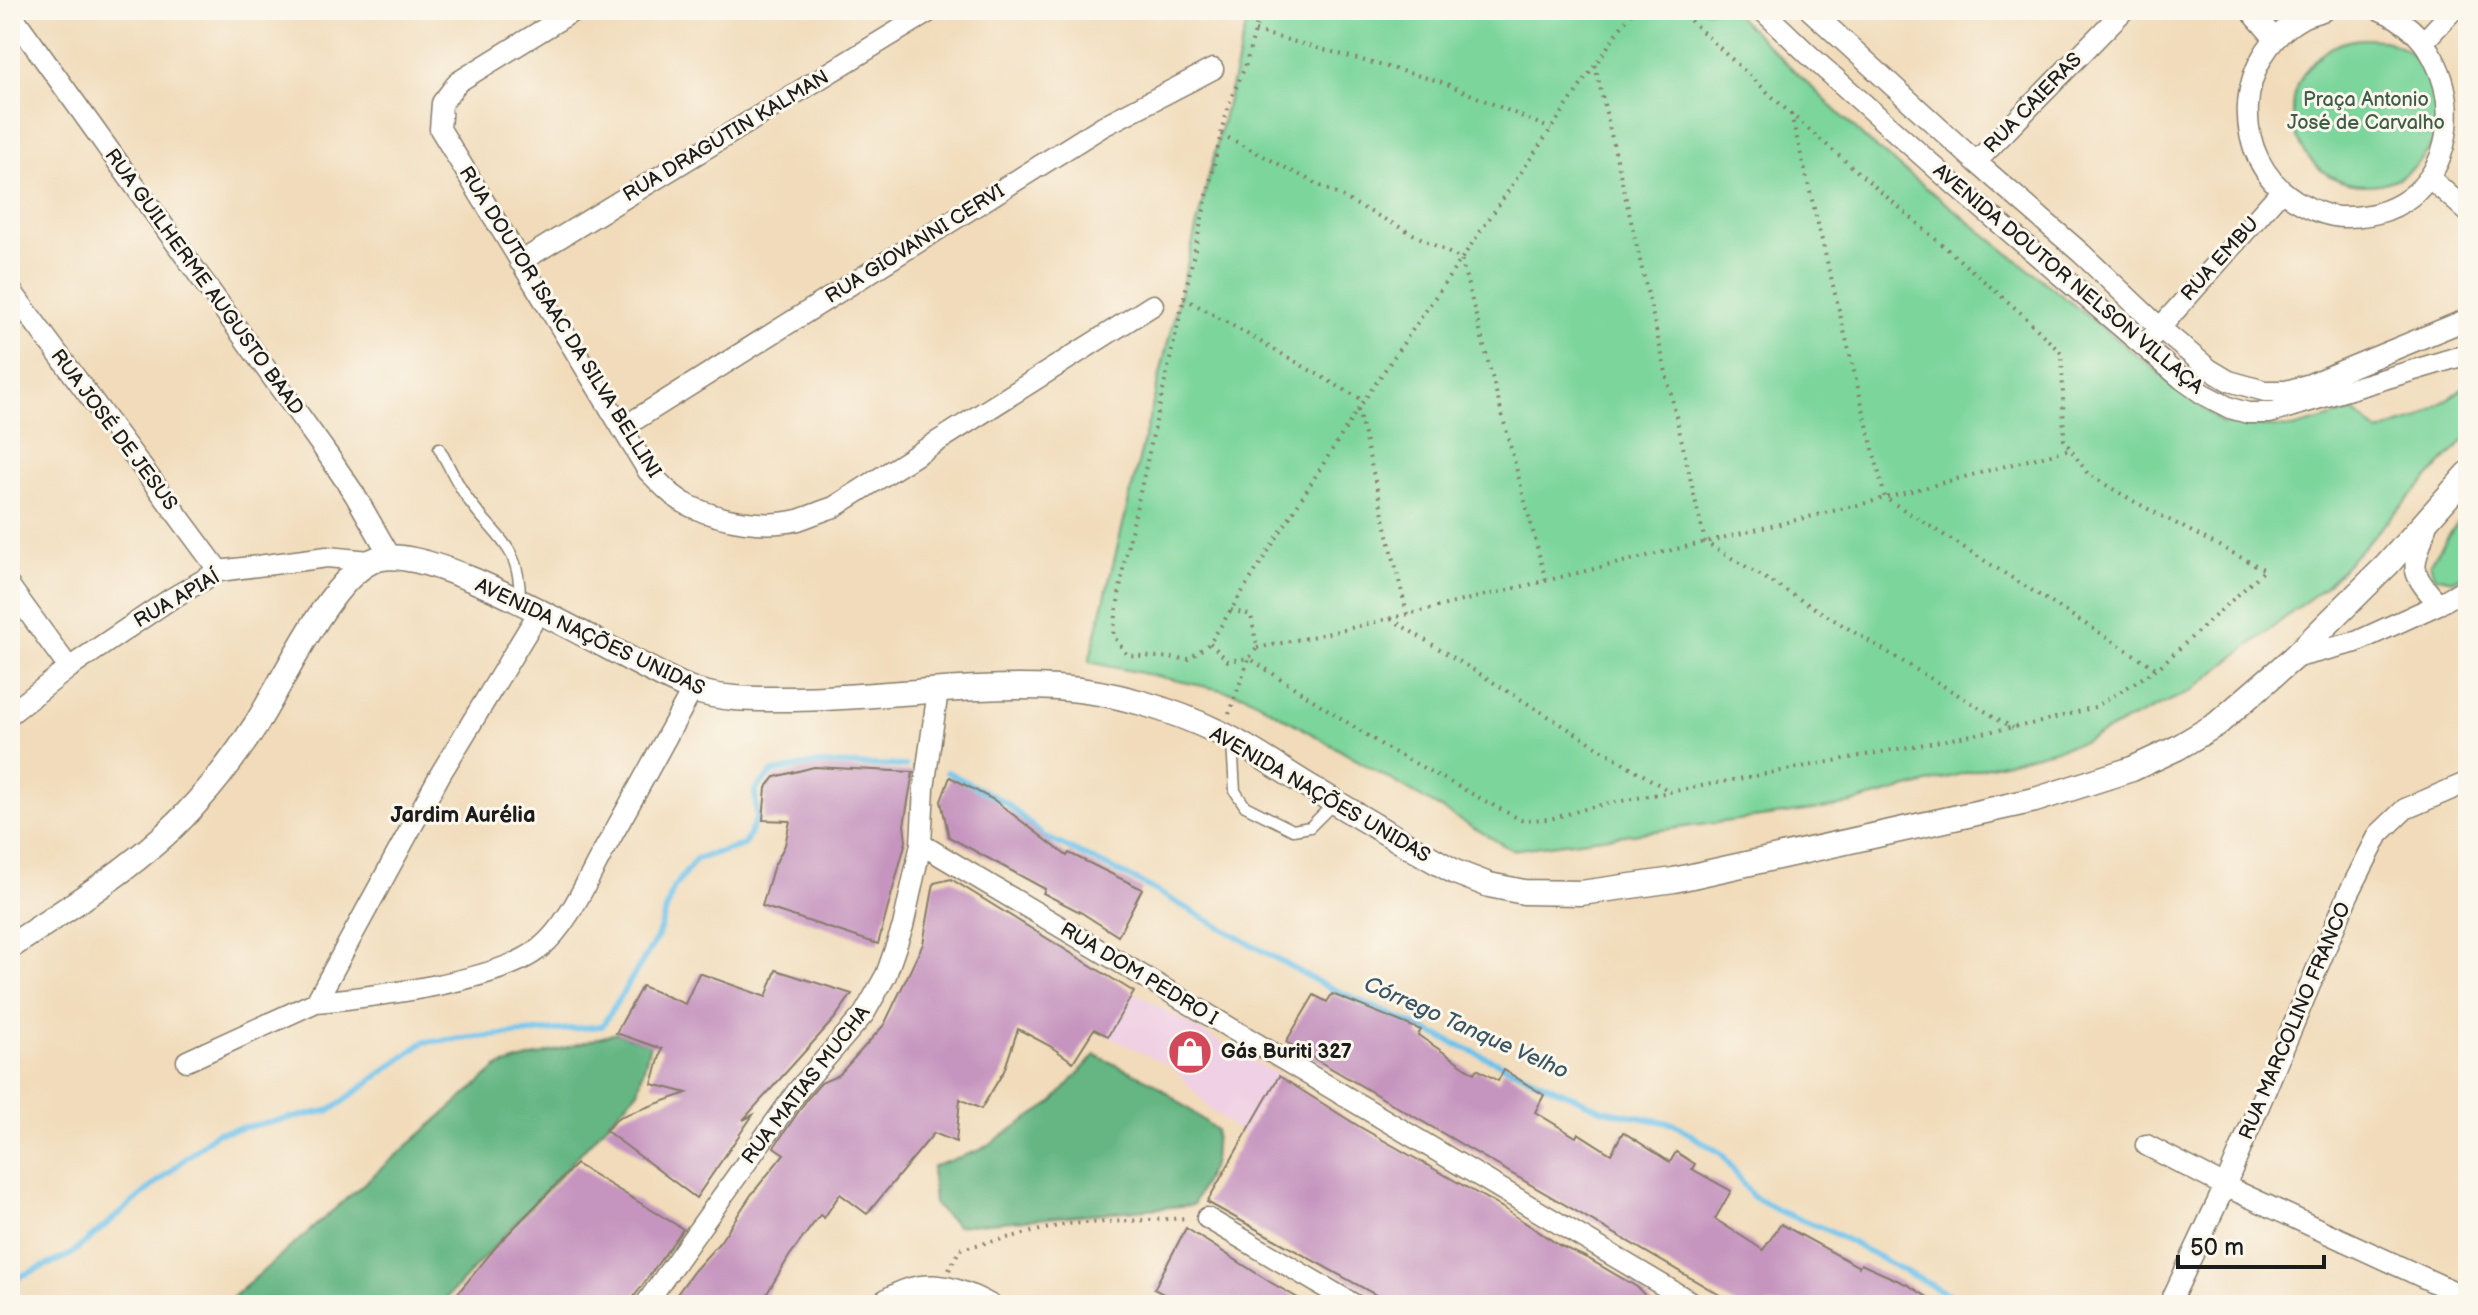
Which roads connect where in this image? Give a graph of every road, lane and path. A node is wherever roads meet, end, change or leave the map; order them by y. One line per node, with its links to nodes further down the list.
1 (575, 10): 29 (street, RUA DOUTOR ISAAC DA SILVA BELLINI)
2 (932, 10): 29 (street, RUA DRAGUTIN KALMAN)
3 (1261, 10): 14 (path)
4 (1633, 10): 19 (path)
5 (1679, 10): 21 (path)
6 (1762, 10): 35 (street, AVENIDA DOUTOR NELSON VILLAÇA)
7 (1810, 10): 24 (street, AVENIDA DOUTOR NELSON VILLAÇA)
8 (2124, 10): 24 (street, RUA CAIERAS)
9 (2250, 10): 16 (street)
10 (2325, 10): 16 (street)
11 (2380, 10): 15 (street)
12 (2453, 10): 15 (street)
13 (10, 12): 18 (street, RUA GUILHERME AUGUSTO BAAD)
14 (1255, 31): 22 (path); 23 (path)
15 (2428, 37): 25 (street)
16 (2275, 39): 26 (street)
17 (10, 43): 18 (street)
18 (34, 44): 46 (street, RUA GUILHERME AUGUSTO BAAD)
19 (1595, 65): 22 (path); 45 (path)
20 (1213, 69): 39 (street, RUA GIOVANNI CERVI)
21 (1791, 114): 41 (path); 43 (path)
22 (1551, 129): 28 (path)
23 (1221, 134): 28 (path); 31 (path)
24 (1976, 162): 34 (street, AVENIDA DOUTOR NELSON VILLAÇA)
25 (2433, 181): 26 (street); 27 (street)
26 (2281, 191): 34 (street, RUA EMBU)
27 (2468, 212)
28 (1461, 259): 37 (path); 48 (path)
29 (520, 262): 39 (street, RUA DOUTOR ISAAC DA SILVA BELLINI)
30 (10, 289): 47 (street, RUA JOSÉ DE JESUS)
31 (1184, 298): 37 (path); 56 (path)
32 (1153, 305): 39 (street, RUA DOUTOR ISAAC DA SILVA BELLINI)
33 (2468, 319): 34 (street, AVENIDA DOUTOR NELSON VILLAÇA)
34 (2160, 328): 35 (street, RUA EMBU)
35 (2143, 347): 36 (street, AVENIDA DOUTOR NELSON VILLAÇA)
36 (2468, 354)
37 (1364, 401): 38 (path)
38 (1358, 409): 53 (path); 54 (path)
39 (622, 428)
40 (439, 448): 52 (lane)
41 (2070, 449): 43 (path); 61 (path)
42 (2468, 474): 44 (street, AVENIDA NAÇÕES UNIDAS)
43 (1885, 498): 45 (path); 61 (path)
44 (2429, 516): 51 (street); 59 (street, AVENIDA NAÇÕES UNIDAS)
45 (1705, 542): 48 (path); 65 (path)
46 (380, 558): 47 (street, RUA APIAÍ); 52 (street, AVENIDA NAÇÕES UNIDAS); 71 (street)
47 (219, 571): 60 (street, RUA APIAÍ)
48 (1546, 581): 54 (path)
49 (10, 587): 60 (street)
50 (2468, 587): 51 (street)
51 (2439, 604): 59 (street)
52 (530, 607): 62 (street, AVENIDA NAÇÕES UNIDAS); 72 (street)
53 (1230, 610): 56 (path); 57 (path)
54 (1407, 614): 55 (path)
55 (1390, 618): 57 (path); 68 (path)
56 (1210, 643): 58 (path)
57 (1257, 648): 58 (path)
58 (1249, 658): 66 (path); 68 (path)
59 (2293, 658): 69 (street, AVENIDA NAÇÕES UNIDAS)
60 (69, 668): 64 (street, RUA APIAÍ)
61 (2157, 669): 65 (path)
62 (693, 689): 63 (street, AVENIDA NAÇÕES UNIDAS); 72 (street)
63 (938, 691): 66 (street, AVENIDA NAÇÕES UNIDAS); 70 (street)
64 (10, 714)
65 (2013, 728): 68 (path)
66 (1227, 737): 69 (street, AVENIDA NAÇÕES UNIDAS); 69 (lane)
67 (2468, 782): 75 (street, RUA MARCOLINO FRANCO)
68 (1671, 793)
69 (1335, 802)
70 (921, 844): 79 (street, RUA DOM PEDRO I); 80 (street, RUA MATIAS MUCHA)
71 (10, 947)
72 (316, 1002): 73 (street)
73 (187, 1061)
74 (2146, 1145): 75 (street)
75 (2225, 1186): 78 (street); 84 (street, RUA MARCOLINO FRANCO)
76 (1207, 1218): 77 (path); 83 (street)
77 (935, 1285): 81 (street); 82 (street)
78 (2468, 1298)
79 (1689, 1303)
80 (645, 1305)
81 (878, 1305)
82 (991, 1305)
83 (1355, 1305)
84 (2169, 1305)

